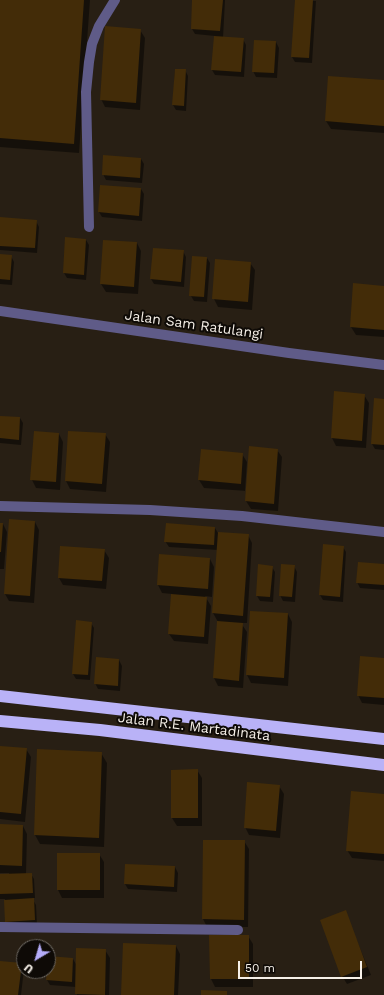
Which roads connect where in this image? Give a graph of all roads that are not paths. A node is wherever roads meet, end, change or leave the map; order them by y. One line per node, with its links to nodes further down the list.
1 (115, 0): 2 (street)
2 (90, 227)
3 (0, 311): 4 (street, Jalan Sam Ratulangi)
4 (384, 365)
5 (0, 506): 6 (street)
6 (384, 532)
7 (0, 696): 9 (highway, Jalan R.E. Martadinata)
8 (0, 720): 10 (highway, Jalan R.E. Martadinata)
9 (384, 738)
10 (384, 765)
11 (0, 927): 12 (street)
12 (238, 930)

